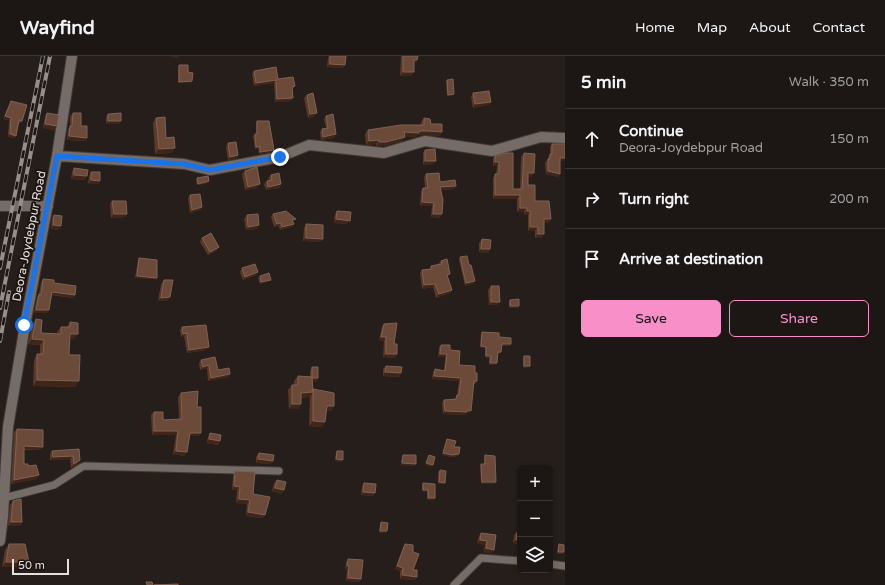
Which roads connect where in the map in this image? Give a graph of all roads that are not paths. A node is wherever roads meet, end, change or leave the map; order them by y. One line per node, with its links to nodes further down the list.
1 (72, 56): 3 (street, Deora-Joydebpur Road)
2 (565, 138): 3 (street)
3 (57, 156): 5 (street, Deora-Joydebpur Road)
4 (0, 206): 5 (street)
5 (48, 206): 7 (street, Deora-Joydebpur Road)
6 (279, 471): 7 (street)
7 (4, 498): 8 (street, Deora-Joydebpur Road)
8 (0, 541)
9 (517, 561): 12 (street)
10 (553, 564): 11 (street)
11 (565, 566)
12 (454, 585)

